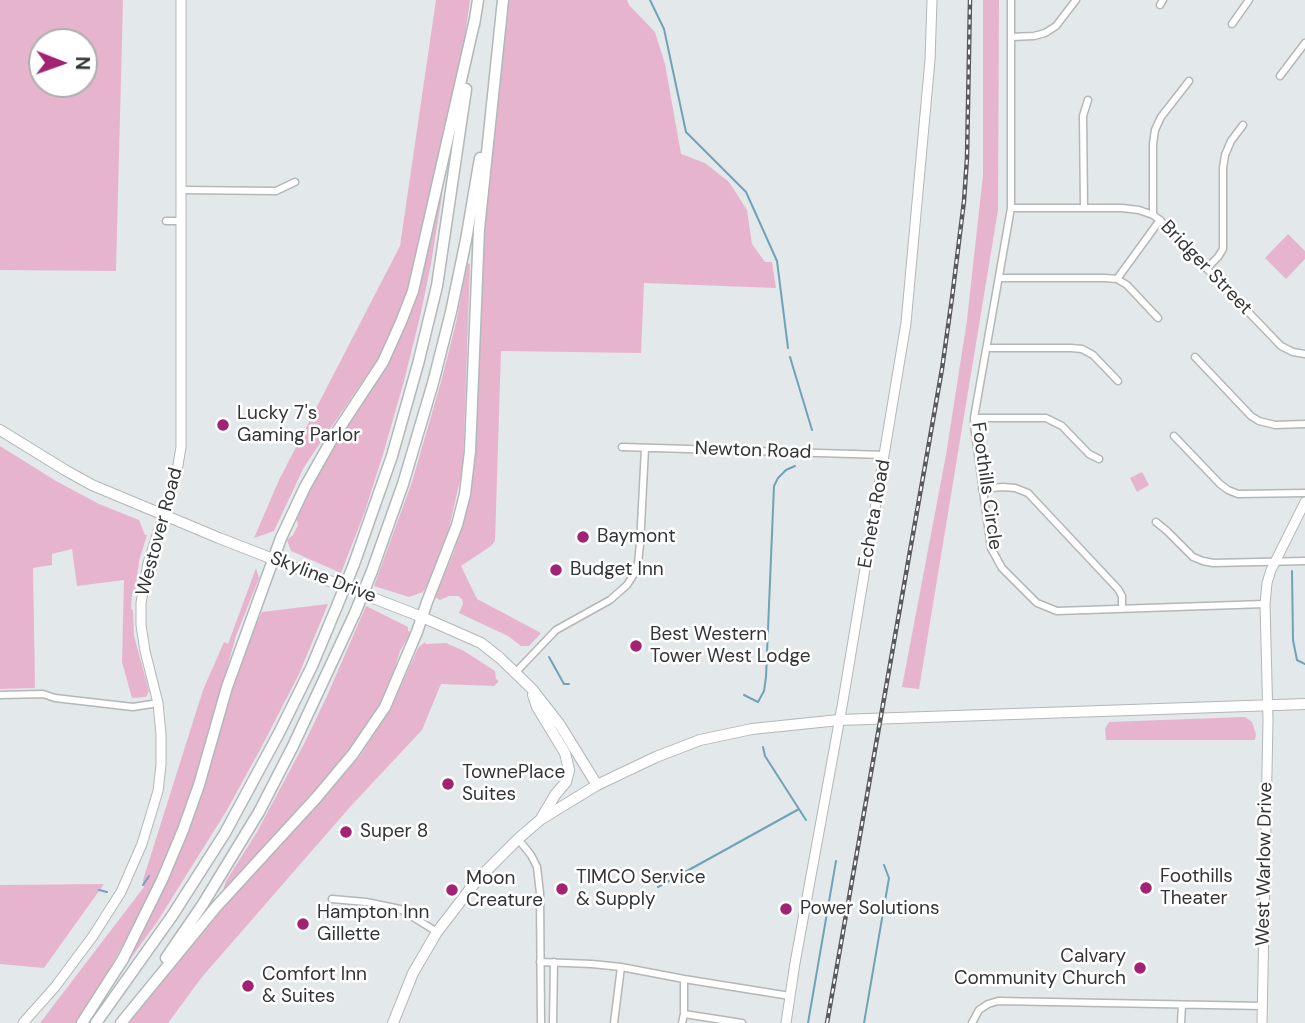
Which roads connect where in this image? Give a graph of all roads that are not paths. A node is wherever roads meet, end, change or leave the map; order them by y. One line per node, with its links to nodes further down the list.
1 (181, 0): 17 (street, Westover Road)
2 (478, 0): 8 (highway)
3 (502, 0): 50 (highway); 74 (highway, bridge)
4 (932, 0): 38 (street, Echeta Road)
5 (1011, 0): 10 (street, Foothills Circle)
6 (1076, 0): 10 (street)
7 (1250, 0): 9 (street)
8 (475, 19): 45 (highway); 73 (highway, bridge)
9 (1232, 24)
10 (1011, 37): 18 (street, Foothills Circle)
11 (1305, 43): 12 (street)
12 (1280, 76)
13 (1189, 80): 20 (street)
14 (1088, 100): 19 (street)
15 (1243, 125): 24 (street)
16 (295, 182): 17 (street)
17 (181, 190): 23 (street, Westover Road)
18 (1011, 208): 19 (street, Bridger Street); 25 (street, Foothills Circle)
19 (1084, 208): 20 (street, Bridger Street)
20 (1153, 215): 22 (street, Bridger Street)
21 (166, 220): 23 (street)
22 (1160, 220): 24 (street, Bridger Street); 26 (street)
23 (181, 221): 43 (street, Westover Road)
24 (1207, 268): 29 (street, Bridger Street)
25 (999, 278): 26 (street); 28 (street, Foothills Circle)
26 (1117, 279): 27 (street)
27 (1158, 318)
28 (987, 348): 31 (street); 32 (street, Foothills Circle)
29 (1305, 354)
30 (1195, 357): 33 (street)
31 (1118, 382)
32 (974, 418): 39 (street); 40 (street, Foothills Circle)
33 (1305, 424)
34 (0, 429): 43 (main road, Skyline Drive)
35 (1174, 436): 41 (street)
36 (622, 447): 37 (street, Newton Road)
37 (645, 448): 38 (street, Newton Road); 51 (street)
38 (885, 455): 57 (street, Echeta Road)
39 (1099, 458)
40 (982, 489): 49 (street); 49 (street, Foothills Circle)
41 (1305, 492)
42 (1305, 502): 46 (street, West Warlow Drive)
43 (163, 515): 45 (main road, Skyline Drive); 54 (street, Westover Road)
44 (1156, 522): 46 (street)
45 (274, 559): 50 (main road, Skyline Drive); 72 (highway)
46 (1276, 561): 47 (street); 48 (street, West Warlow Drive)
47 (1305, 561)
48 (1265, 604): 49 (street, Foothills Circle); 56 (street, West Warlow Drive)
49 (1122, 609)
50 (422, 617): 51 (main road, Skyline Drive); 74 (highway)
51 (516, 672): 52 (main road, Skyline Drive)
52 (532, 689): 58 (main road, Skyline Drive); 59 (main road)
53 (0, 695): 54 (street)
54 (158, 703): 71 (street, Westover Road)
55 (1305, 704): 56 (main road)
56 (1267, 706): 57 (main road); 69 (street, West Warlow Drive)
57 (839, 720): 58 (main road); 67 (street, Echeta Road)
58 (597, 785): 59 (main road)
59 (540, 820): 60 (main road)
60 (518, 839): 62 (main road); 63 (street)
61 (332, 899): 62 (street)
62 (437, 932): 75 (main road)
63 (540, 962): 64 (street); 76 (street)
64 (554, 962): 65 (street); 77 (street)
65 (621, 967): 66 (street); 78 (street)
66 (684, 979): 67 (street); 70 (street)
67 (790, 996): 81 (street, Echeta Road)
68 (1182, 1005): 69 (street); 82 (street); 83 (street)
69 (1262, 1006): 84 (street, West Warlow Drive)
70 (684, 1014): 79 (street); 80 (street)
71 (23, 1023)
72 (82, 1023)
73 (96, 1023)
74 (120, 1023)
75 (393, 1023)
76 (541, 1023)
77 (553, 1023)
78 (614, 1023)
79 (681, 1023)
80 (742, 1023)
81 (786, 1023)
82 (972, 1023)
83 (1181, 1023)
84 (1262, 1023)

